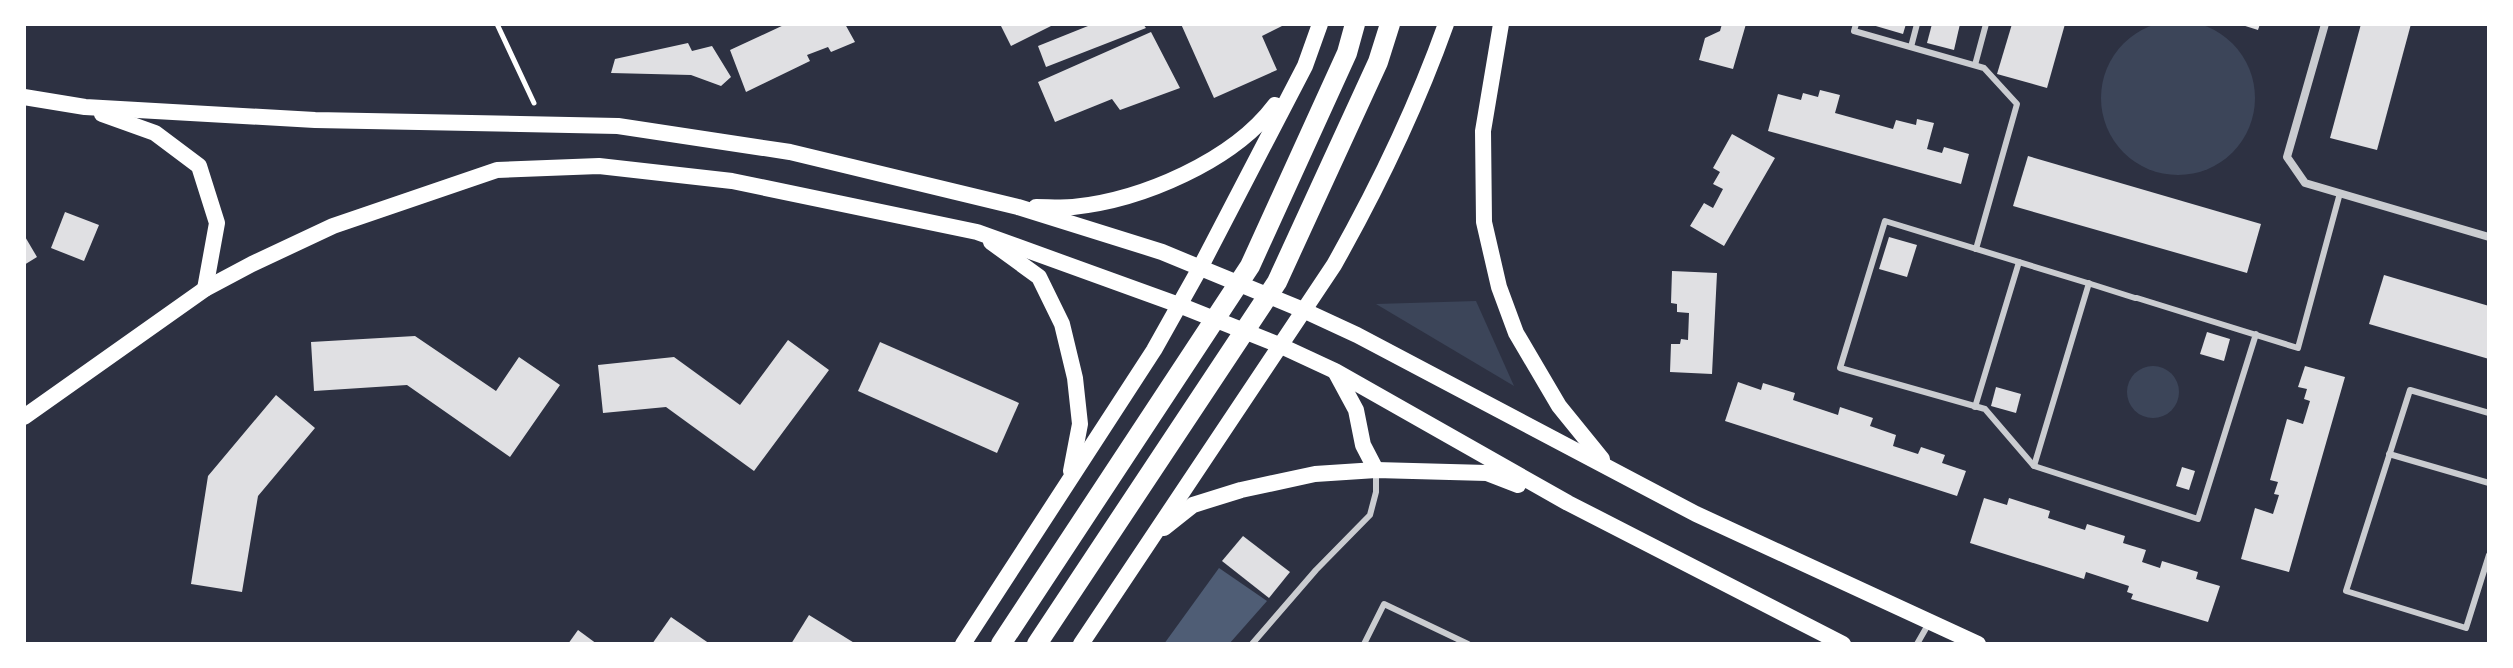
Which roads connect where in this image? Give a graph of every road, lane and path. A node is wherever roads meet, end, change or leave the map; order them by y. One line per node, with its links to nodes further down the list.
1 (497, 24): 16 (path)
2 (1320, 24): 13 (main road)
3 (1355, 24): 45 (highway)
4 (1390, 24): 46 (highway)
5 (1446, 24): 27 (main road)
6 (1501, 24): 35 (main road)
7 (1856, 24): 11 (lane)
8 (1917, 24): 11 (lane)
9 (1986, 24): 12 (lane)
10 (2325, 24): 17 (street)
11 (1911, 47): 12 (lane)
12 (1975, 65): 21 (lane)
13 (1305, 66): 18 (main road); 23 (main road)
14 (24, 97): 15 (main road)
15 (85, 107): 16 (main road); 25 (main road)
16 (543, 123): 18 (main road)
17 (2340, 193): 20 (street); 28 (lane)
18 (1018, 207): 23 (main road)
19 (977, 232): 25 (main road); 26 (main road); 38 (main road)
20 (2489, 237)
21 (1976, 249): 22 (lane); 31 (lane)
22 (2019, 262): 24 (lane); 31 (lane)
23 (1200, 268): 26 (main road); 27 (main road)
24 (2089, 283): 28 (lane); 36 (lane)
25 (205, 289): 33 (main road)
26 (1179, 305): 29 (main road); 38 (main road)
27 (1303, 310): 29 (main road); 35 (main road)
28 (2256, 334): 36 (lane)
29 (1279, 345): 30 (main road); 41 (main road)
30 (1335, 371): 37 (main road); 40 (main road)
31 (1975, 407): 36 (lane)
32 (2489, 413): 34 (lane)
33 (24, 417)
34 (2389, 454): 39 (lane); 42 (lane)
35 (1608, 466): 43 (main road)
36 (2034, 466)
37 (1376, 470): 40 (main road); 41 (main road); 48 (lane)
38 (1070, 480): 44 (main road)
39 (2489, 483)
40 (1568, 503): 51 (main road)
41 (1150, 539): 47 (main road)
42 (2489, 555)
43 (1930, 622): 52 (lane); 53 (main road)
44 (963, 644)
45 (1001, 644)
46 (1037, 644)
47 (1081, 644)
48 (1252, 644)
49 (1364, 644): 50 (lane)
50 (1468, 644)
51 (1843, 644)
52 (1917, 644)
53 (1978, 644)

